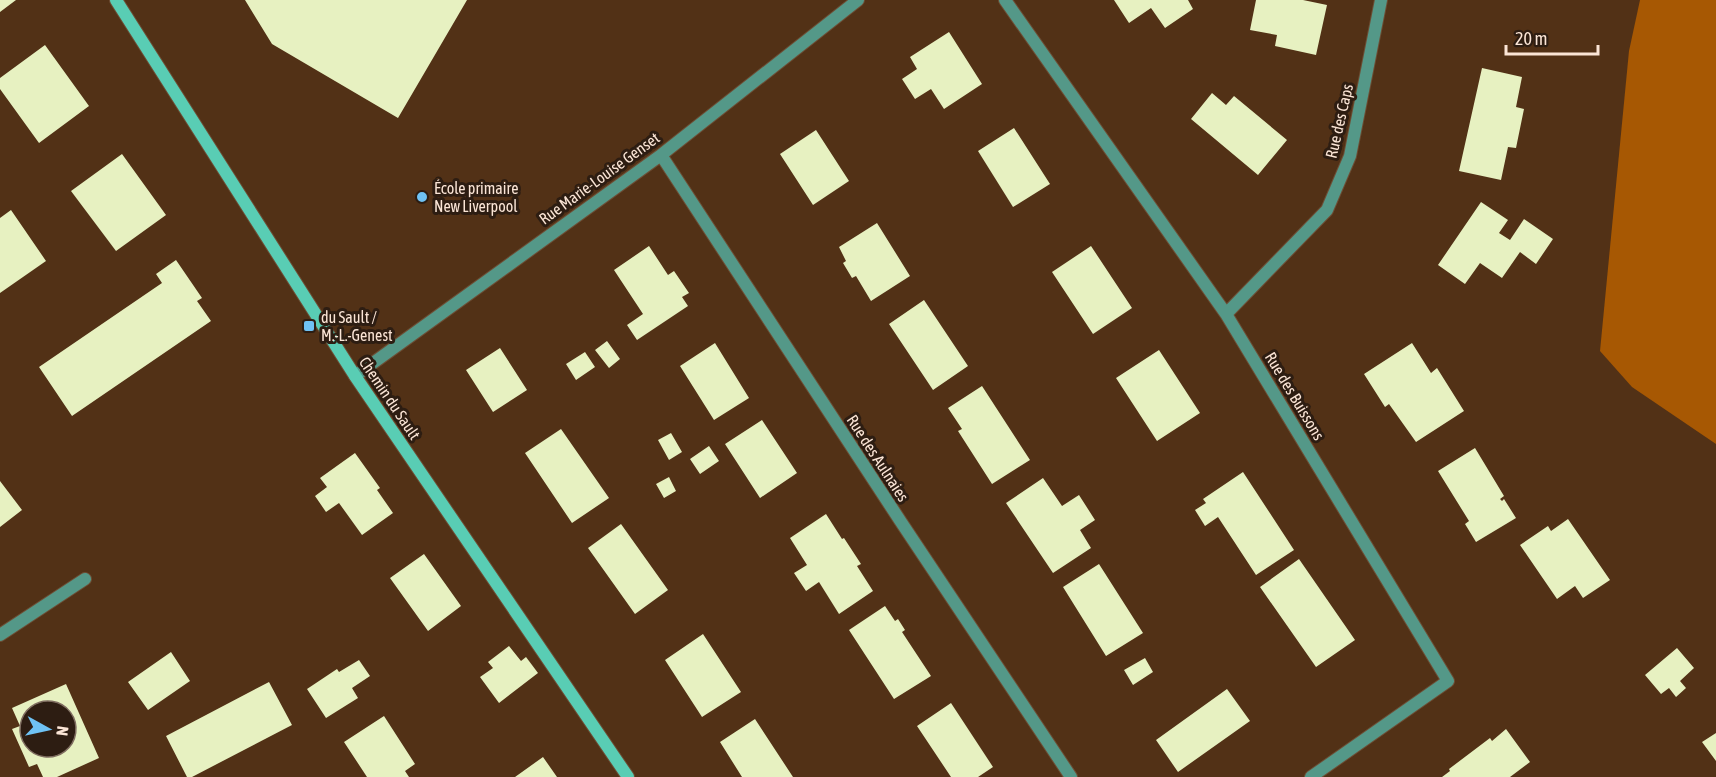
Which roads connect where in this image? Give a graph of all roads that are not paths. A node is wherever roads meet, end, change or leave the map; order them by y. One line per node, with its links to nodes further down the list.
1 (116, 0): 7 (street, Chemin du Sault)
2 (858, 0): 5 (street, Rue Marie-Louise Genset)
3 (1005, 0): 6 (street, Rue des Buissons)
4 (1381, 0): 6 (street, Rue des Caps)
5 (661, 154): 7 (street, Rue Marie-Louise Genset); 11 (street, Rue des Aulnaies)
6 (1226, 314): 12 (street, Rue des Buissons)
7 (355, 376): 10 (street, Chemin du Sault)
8 (85, 579): 9 (street)
9 (0, 635)
10 (628, 777)
11 (1071, 777)
12 (1311, 777)

